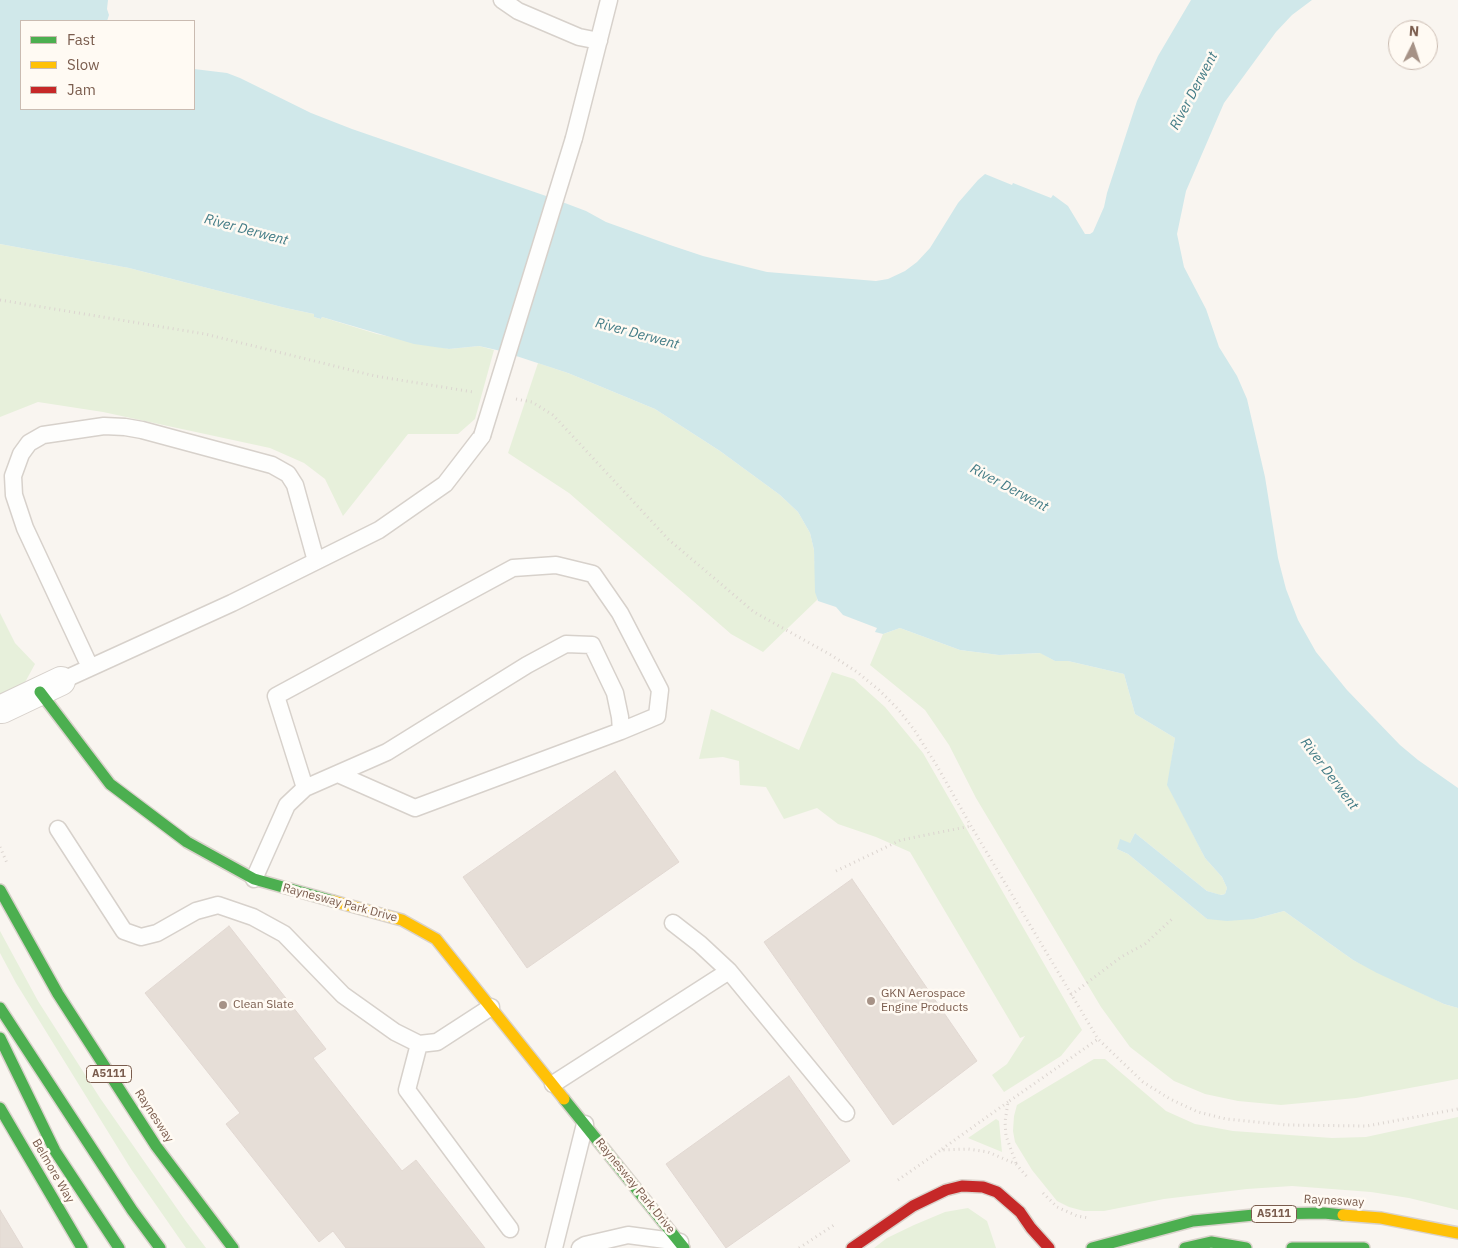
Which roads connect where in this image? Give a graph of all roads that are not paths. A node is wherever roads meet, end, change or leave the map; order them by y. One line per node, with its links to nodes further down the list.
1 (502, 0): 3 (lane)
2 (609, 0): 3 (lane)
3 (599, 41): 4 (lane, bridge)
4 (316, 562): 5 (lane); 5 (lane)
5 (90, 667): 6 (lane)
6 (50, 686): 7 (street); 12 (main road, Raynesway Park Drive)
7 (2, 709)
8 (621, 731): 9 (lane); 9 (lane); 10 (lane)
9 (338, 774): 10 (lane)
10 (305, 788): 12 (lane)
11 (58, 829): 19 (lane)
12 (254, 880): 16 (main road, Raynesway Park Drive)
13 (0, 890): 30 (main road, Raynesway / A5111)
14 (673, 923): 15 (lane)
15 (729, 972): 20 (lane); 22 (lane)
16 (491, 1007): 19 (lane); 20 (main road, Raynesway Park Drive)
17 (0, 1008): 29 (main road)
18 (0, 1038): 28 (main road)
19 (419, 1044): 24 (lane)
20 (553, 1084): 23 (main road, Raynesway Park Drive)
21 (0, 1108): 27 (main road, Belmore Way)
22 (846, 1113)
23 (585, 1124): 26 (main road, Raynesway Park Drive); 31 (lane)
24 (510, 1229)
25 (1458, 1233): 35 (main road, Raynesway / A5111)
26 (682, 1245): 32 (lane)
27 (82, 1248)
28 (119, 1248)
29 (160, 1248)
30 (233, 1248)
31 (554, 1248)
32 (580, 1248)
33 (852, 1248): 34 (main road)
34 (1049, 1248)
35 (1092, 1248)
36 (1185, 1248): 37 (main road)
37 (1246, 1248)
38 (1292, 1248): 39 (main road)
39 (1364, 1248)

